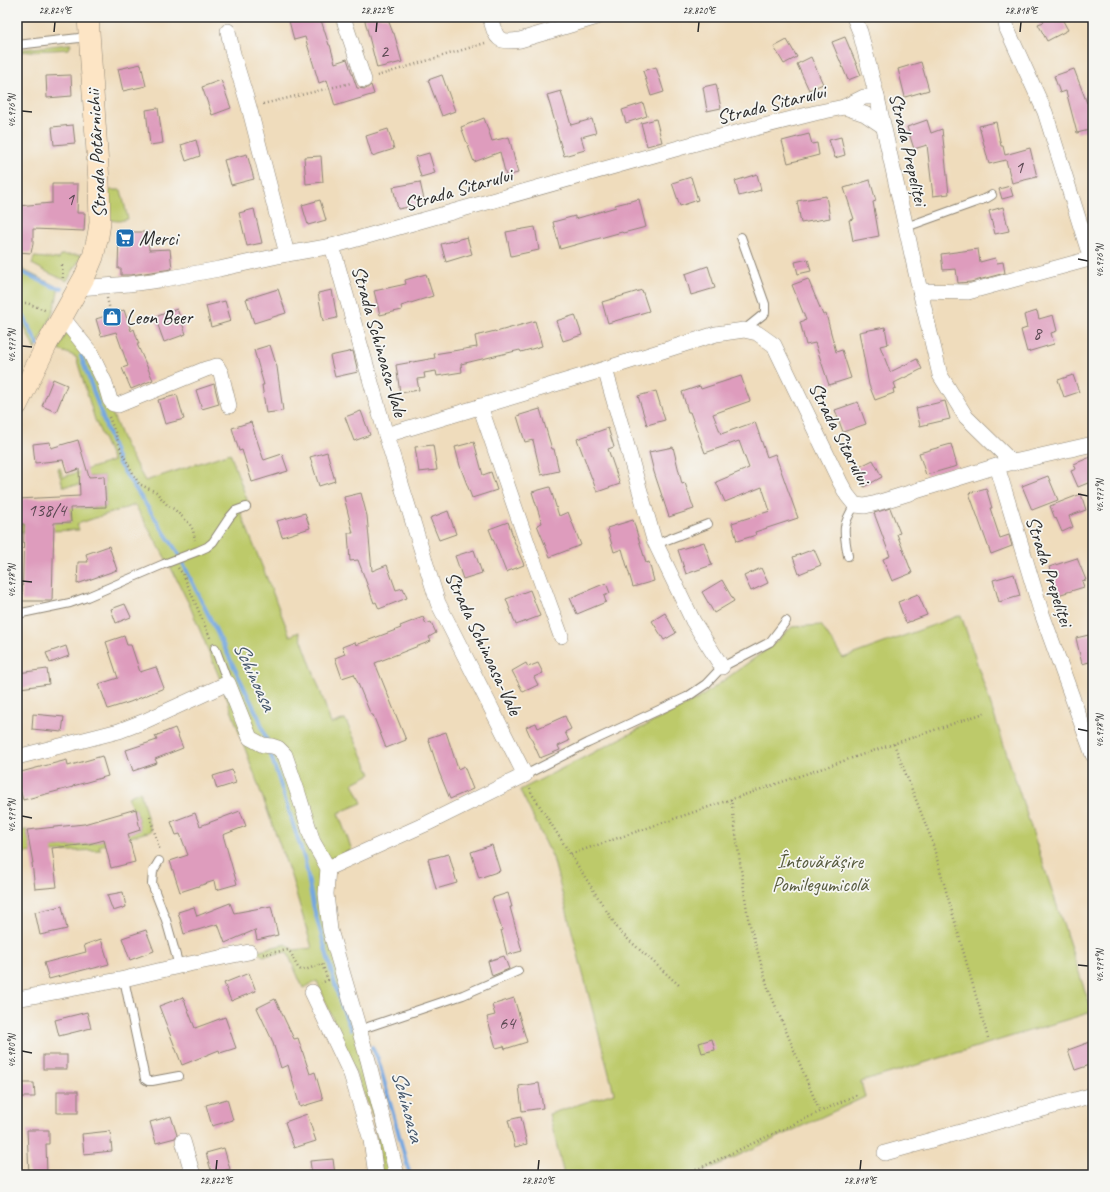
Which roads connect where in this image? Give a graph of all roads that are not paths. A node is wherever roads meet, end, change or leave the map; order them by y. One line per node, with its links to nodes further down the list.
1 (343, 17): 9 (street)
2 (490, 17): 3 (street)
3 (597, 17)
4 (854, 17): 10 (street, Strada Prepeliței)
5 (1006, 17): 18 (street)
6 (88, 27): 8 (lane); 19 (street, Strada Potârnichii)
7 (228, 31): 17 (street)
8 (17, 44)
9 (364, 80)
10 (877, 97): 11 (street, Strada Sitarului); 12 (street, Strada Prepeliței)
11 (844, 107): 12 (street, Strada Sitarului); 16 (street, Strada Sitarului)
12 (883, 126): 14 (street, Strada Prepeliței)
13 (992, 195): 14 (lane)
14 (906, 227): 20 (street, Strada Prepeliței)
15 (741, 237): 22 (lane)
16 (332, 246): 17 (street, Strada Sitarului); 27 (street, Strada Schinoasa-Vale)
17 (287, 254): 19 (street, Strada Sitarului)
18 (1092, 258): 20 (street)
19 (71, 285): 21 (street, Strada Potârnichii)
20 (920, 291): 29 (street, Strada Prepeliței)
21 (62, 316): 24 (street, Strada Potârnichii); 25 (street)
22 (744, 330): 23 (street, Strada Sitarului); 31 (street, Strada Sitarului)
23 (606, 369): 26 (street, Strada Sitarului); 34 (street)
24 (17, 405)
25 (229, 406)
26 (480, 406): 27 (street, Strada Sitarului); 38 (street)
27 (386, 435): 44 (street, Strada Schinoasa-Vale)
28 (1093, 444): 29 (street)
29 (1013, 463): 30 (street)
30 (997, 466): 31 (street); 42 (street, Strada Prepeliței)
31 (855, 505): 35 (lane)
32 (246, 507): 36 (lane)
33 (708, 524): 34 (lane)
34 (656, 544): 40 (street)
35 (848, 556)
36 (17, 614)
37 (786, 621): 40 (lane)
38 (561, 636)
39 (215, 648): 41 (lane)
40 (722, 667): 44 (lane)
41 (228, 683): 43 (street); 46 (street)
42 (1093, 755)
43 (17, 757)
44 (526, 775): 46 (street)
45 (159, 861): 48 (lane)
46 (328, 868): 53 (street)
47 (249, 952): 48 (street)
48 (179, 966): 50 (street)
49 (518, 971): 53 (lane)
50 (124, 979): 52 (street); 54 (lane)
51 (312, 992): 59 (street)
52 (17, 999)
53 (359, 1030): 60 (street)
54 (179, 1076)
55 (1093, 1095): 57 (street)
56 (183, 1142): 58 (street)
57 (885, 1153)
58 (193, 1175)
59 (376, 1175)
60 (397, 1175)

